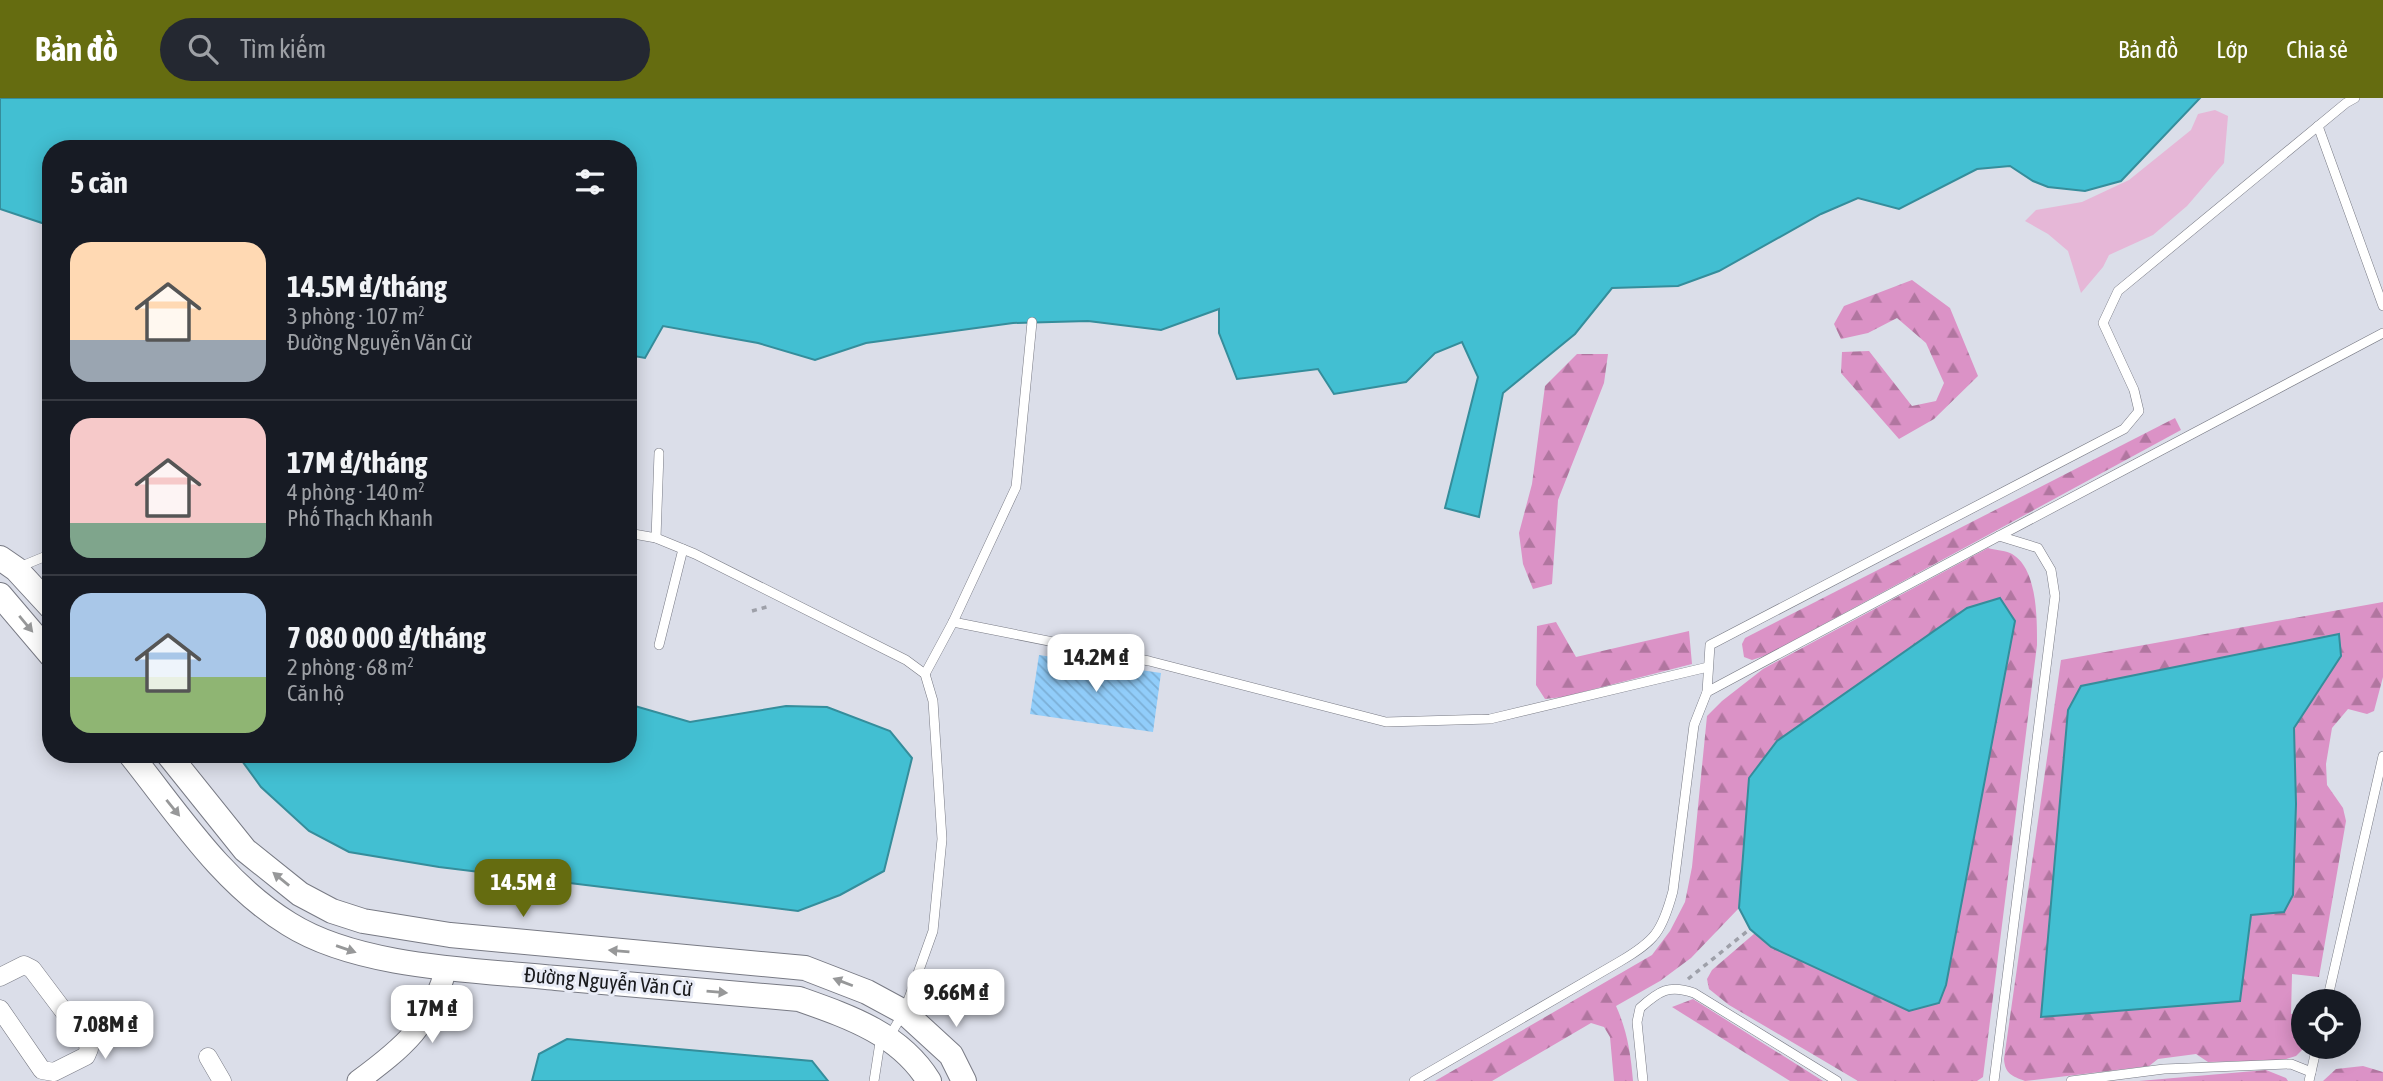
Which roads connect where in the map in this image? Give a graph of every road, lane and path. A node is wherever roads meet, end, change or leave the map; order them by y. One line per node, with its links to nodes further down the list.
1 (2355, 98): 2 (lane)
2 (2318, 126): 3 (lane); 18 (lane)
3 (2383, 306)
4 (1031, 322): 15 (lane)
5 (2383, 333): 8 (lane)
6 (659, 453): 9 (lane)
7 (637, 535): 9 (lane)
8 (1999, 536): 20 (lane); 43 (lane)
9 (656, 538): 10 (lane)
10 (683, 549): 17 (lane); 19 (lane)
11 (42, 556): 12 (lane)
12 (8, 563): 13 (main road)
13 (42, 593)
14 (0, 595): 16 (main road, one-way to 16)
15 (953, 622): 18 (lane); 19 (lane)
16 (42, 644)
17 (660, 645)
18 (1707, 667): 20 (lane)
19 (925, 674): 30 (lane)
20 (1707, 692): 40 (lane)
21 (2383, 756): 28 (lane)
22 (137, 763): 25 (main road, Đường Nguyễn Văn Cừ, one-way to 25)
23 (175, 763): 30 (main road, Đường Nguyễn Văn Cừ, one-way to 23)
24 (1751, 929): 27 (path)
25 (446, 968): 31 (main road, Đường Nguyễn Văn Cừ, one-way to 31); 37 (street)
26 (0, 977): 29 (street)
27 (1678, 987): 41 (lane); 42 (lane)
28 (2330, 989)
29 (0, 1009)
30 (904, 1013): 31 (lane); 39 (main road, Đường Nguyễn Văn Cừ)
31 (884, 1036): 34 (main road, Đường Nguyễn Văn Cừ); 38 (lane)
32 (208, 1057): 36 (street)
33 (2314, 1059): 35 (lane)
34 (921, 1075)
35 (2310, 1077): 44 (lane)
36 (222, 1081)
37 (358, 1081)
38 (874, 1081)
39 (964, 1081)
40 (1414, 1081)
41 (1643, 1081)
42 (1837, 1081)
43 (1994, 1081)
44 (2071, 1081)

